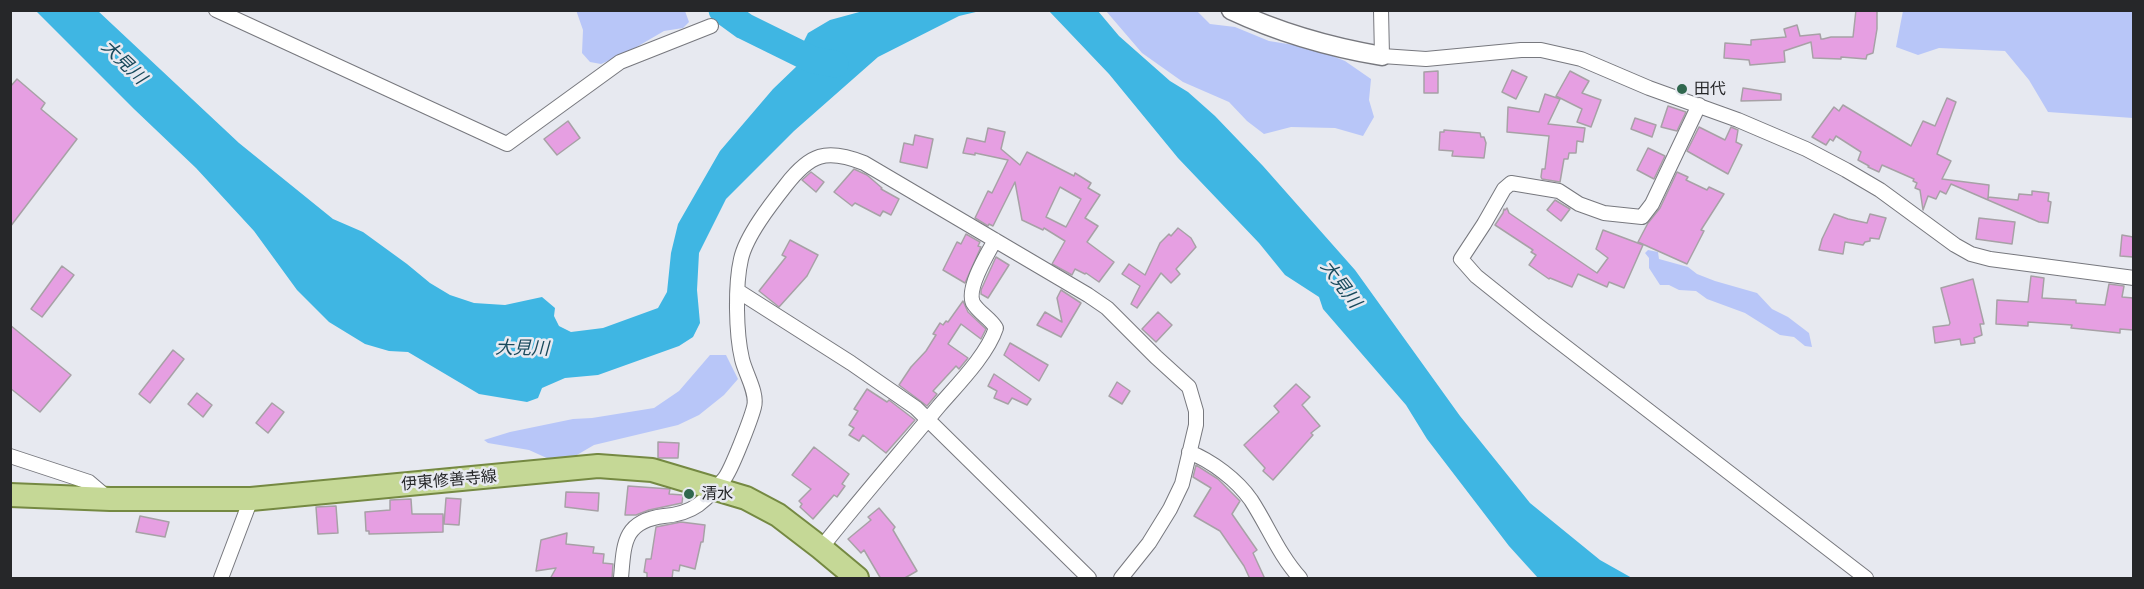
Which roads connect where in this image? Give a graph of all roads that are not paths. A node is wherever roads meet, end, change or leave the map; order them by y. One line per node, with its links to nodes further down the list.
1 (216, 10): 4 (street)
2 (1231, 10): 5 (street)
3 (1381, 10): 5 (street)
4 (711, 26)
5 (1382, 56): 6 (street)
6 (1699, 105): 8 (street); 24 (street)
7 (995, 240): 9 (street); 10 (street); 11 (street)
8 (2133, 278)
9 (738, 291): 10 (street); 13 (street)
10 (928, 419): 17 (street); 21 (street)
11 (1189, 452): 22 (street); 23 (street)
12 (10, 456): 15 (street)
13 (715, 489): 16 (main road, 伊東修善寺線); 17 (main road, 伊東修善寺線); 19 (street)
14 (10, 495): 15 (main road, 伊東修善寺線)
15 (110, 499): 16 (main road, 伊東修善寺線)
16 (251, 499): 18 (street)
17 (822, 548): 20 (main road, 伊東修善寺線)
18 (221, 579)
19 (621, 579)
20 (857, 579)
21 (1089, 579)
22 (1121, 579)
23 (1299, 579)
24 (1866, 579)

